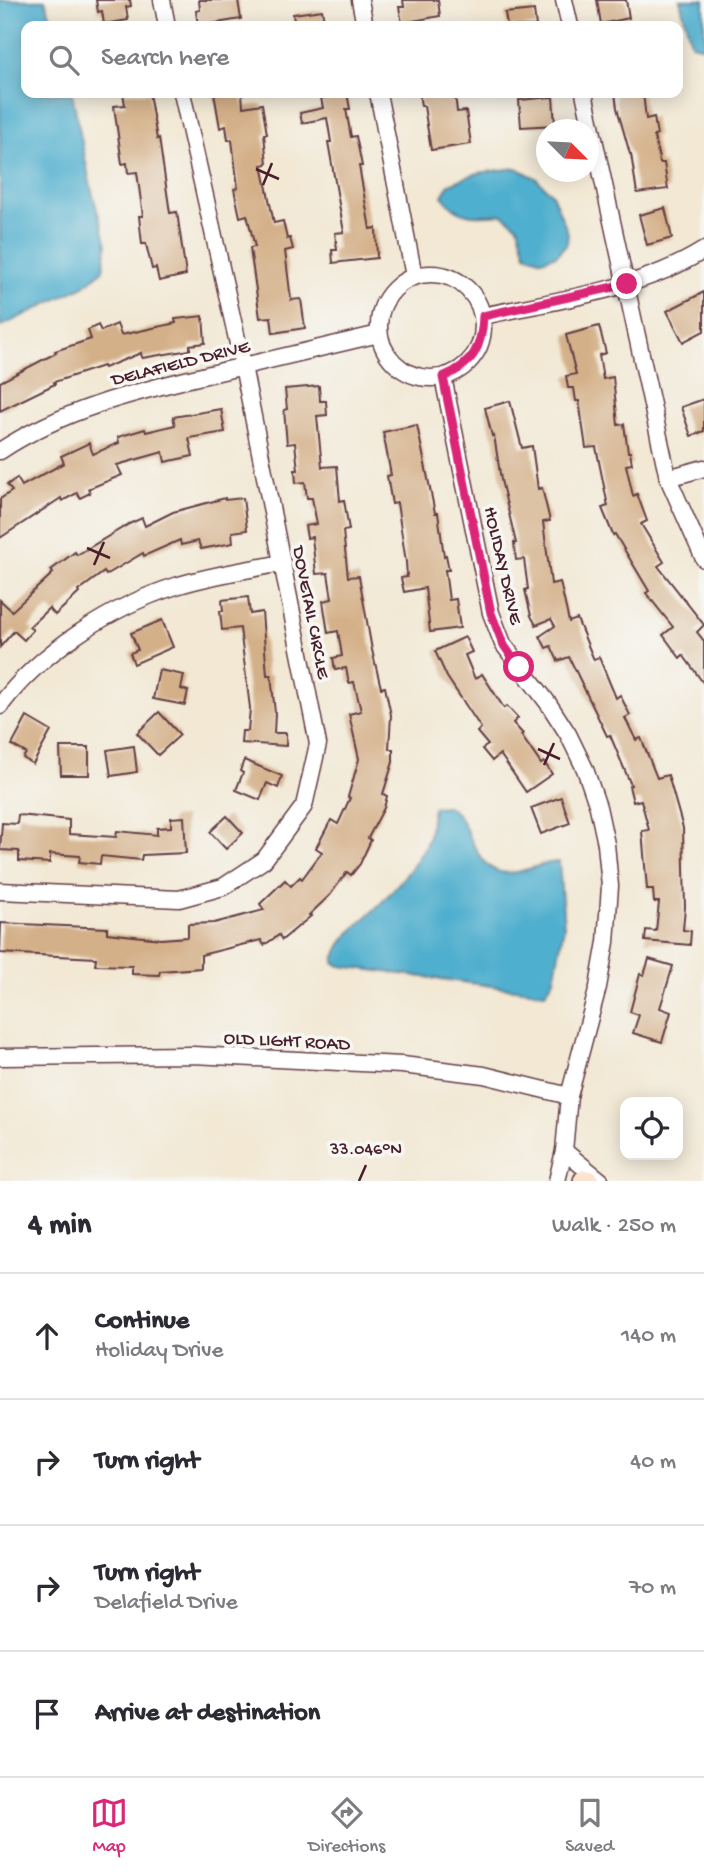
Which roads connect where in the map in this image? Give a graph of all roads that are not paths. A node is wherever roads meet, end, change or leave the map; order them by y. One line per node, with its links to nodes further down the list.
1 (162, 0): 4 (street)
2 (360, 0): 5 (street)
3 (564, 0): 6 (street)
4 (166, 21)
5 (364, 21)
6 (569, 21)
7 (183, 98): 15 (street, DOVETAIL CIRCLE)
8 (379, 98): 11 (street)
9 (585, 98): 12 (street)
10 (704, 250): 12 (street)
11 (414, 276): 13 (street); 14 (street)
12 (627, 284): 13 (street); 19 (street)
13 (483, 316): 16 (street)
14 (379, 334): 15 (street, DELAFIELD DRIVE); 16 (street)
15 (243, 366): 17 (street, DELAFIELD DRIVE); 21 (street, DOVETAIL CIRCLE)
16 (443, 377): 25 (street, HOLIDAY DRIVE)
17 (0, 450)
18 (704, 467): 19 (street)
19 (668, 478): 20 (street)
20 (704, 559)
21 (282, 563): 22 (street); 23 (street, DOVETAIL CIRCLE)
22 (0, 706)
23 (0, 891)
24 (0, 1057): 25 (street, OLD LIGHT ROAD)
25 (569, 1096): 26 (street, HOLIDAY DRIVE)
26 (564, 1151): 27 (street, HOLIDAY DRIVE); 28 (street)
27 (557, 1181)
28 (601, 1181)

